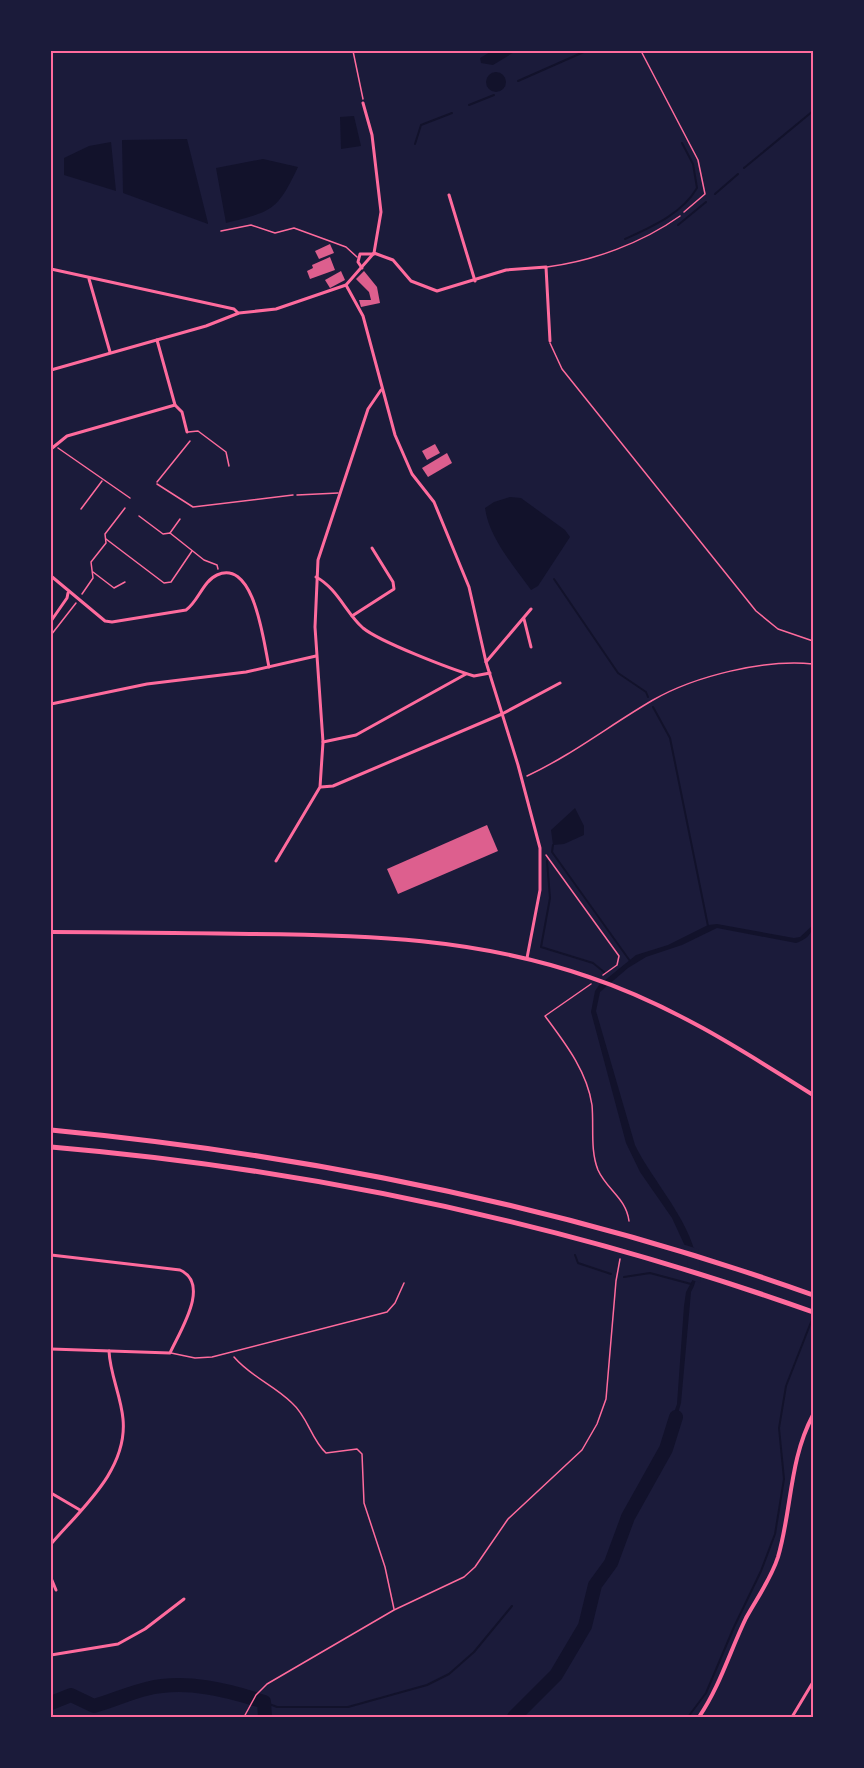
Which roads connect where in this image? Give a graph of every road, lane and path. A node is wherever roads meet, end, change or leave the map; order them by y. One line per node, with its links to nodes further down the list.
1 (353, 51): 3 (path)
2 (641, 51): 5 (path)
3 (363, 103): 7 (street)
4 (449, 195): 13 (street)
5 (680, 216): 9 (lane)
6 (221, 231): 8 (lane)
7 (374, 253): 8 (street); 10 (street); 13 (street)
8 (357, 257): 10 (street)
9 (546, 267): 13 (street); 17 (street)
10 (362, 268): 14 (street)
11 (51, 269): 12 (street)
12 (89, 278): 15 (street); 18 (street)
13 (475, 280)
14 (346, 285): 15 (street); 20 (street)
15 (239, 313): 16 (street)
16 (157, 340): 18 (street); 21 (street)
17 (550, 341): 51 (lane)
18 (110, 352): 19 (street)
19 (51, 370)
20 (381, 390): 28 (street); 54 (street)
21 (176, 405): 22 (street); 24 (street)
22 (187, 432): 26 (lane)
23 (190, 441): 29 (path)
24 (56, 446): 25 (street); 27 (path)
25 (51, 449)
26 (229, 466)
27 (102, 481): 30 (path); 32 (path)
28 (339, 493): 29 (lane); 42 (street)
29 (297, 495)
30 (130, 498)
31 (125, 508): 36 (path)
32 (81, 509)
33 (139, 516): 35 (path)
34 (180, 519): 35 (path)
35 (170, 533): 38 (path)
36 (105, 538): 38 (path); 39 (path)
37 (372, 548): 47 (street)
38 (192, 551): 40 (path)
39 (92, 572): 43 (path); 45 (path)
40 (219, 574): 45 (street); 56 (street)
41 (51, 576): 44 (street)
42 (316, 577): 47 (street); 53 (street)
43 (125, 582)
44 (68, 592): 45 (street); 49 (street)
45 (78, 600): 50 (path)
46 (531, 609): 48 (street)
47 (352, 616): 58 (street)
48 (524, 619): 52 (street); 54 (street)
49 (51, 621)
50 (51, 635)
51 (813, 641)
52 (531, 647)
53 (316, 656): 56 (street); 62 (street)
54 (486, 662): 57 (street)
55 (813, 664): 63 (path)
56 (269, 666): 60 (street)
57 (490, 673): 58 (street); 61 (street)
58 (466, 674): 62 (street)
59 (561, 683): 61 (street)
60 (51, 704)
61 (502, 714): 63 (street); 64 (street)
62 (323, 742): 64 (street)
63 (520, 778): 65 (street)
64 (320, 787): 66 (street)
65 (540, 848): 68 (street); 69 (path)
66 (276, 861)
67 (51, 932): 68 (street)
68 (527, 958): 71 (street)
69 (603, 975)
70 (592, 983): 74 (path)
71 (813, 1095)
72 (51, 1130): 78 (highway)
73 (51, 1147): 79 (highway)
74 (629, 1221)
75 (51, 1256): 83 (street)
76 (620, 1259): 91 (path)
77 (404, 1283): 82 (lane)
78 (813, 1295)
79 (813, 1312)
80 (51, 1349): 81 (street)
81 (109, 1351): 83 (street); 86 (street)
82 (229, 1352): 83 (lane); 91 (path)
83 (170, 1353)
84 (813, 1415): 95 (street)
85 (51, 1493): 86 (street)
86 (81, 1510): 87 (street)
87 (51, 1544)
88 (51, 1578): 89 (street)
89 (56, 1590)
90 (184, 1599): 92 (street)
91 (394, 1610): 94 (path)
92 (51, 1655)
93 (813, 1682): 96 (street)
94 (244, 1717)
95 (699, 1717)
96 (792, 1717)

